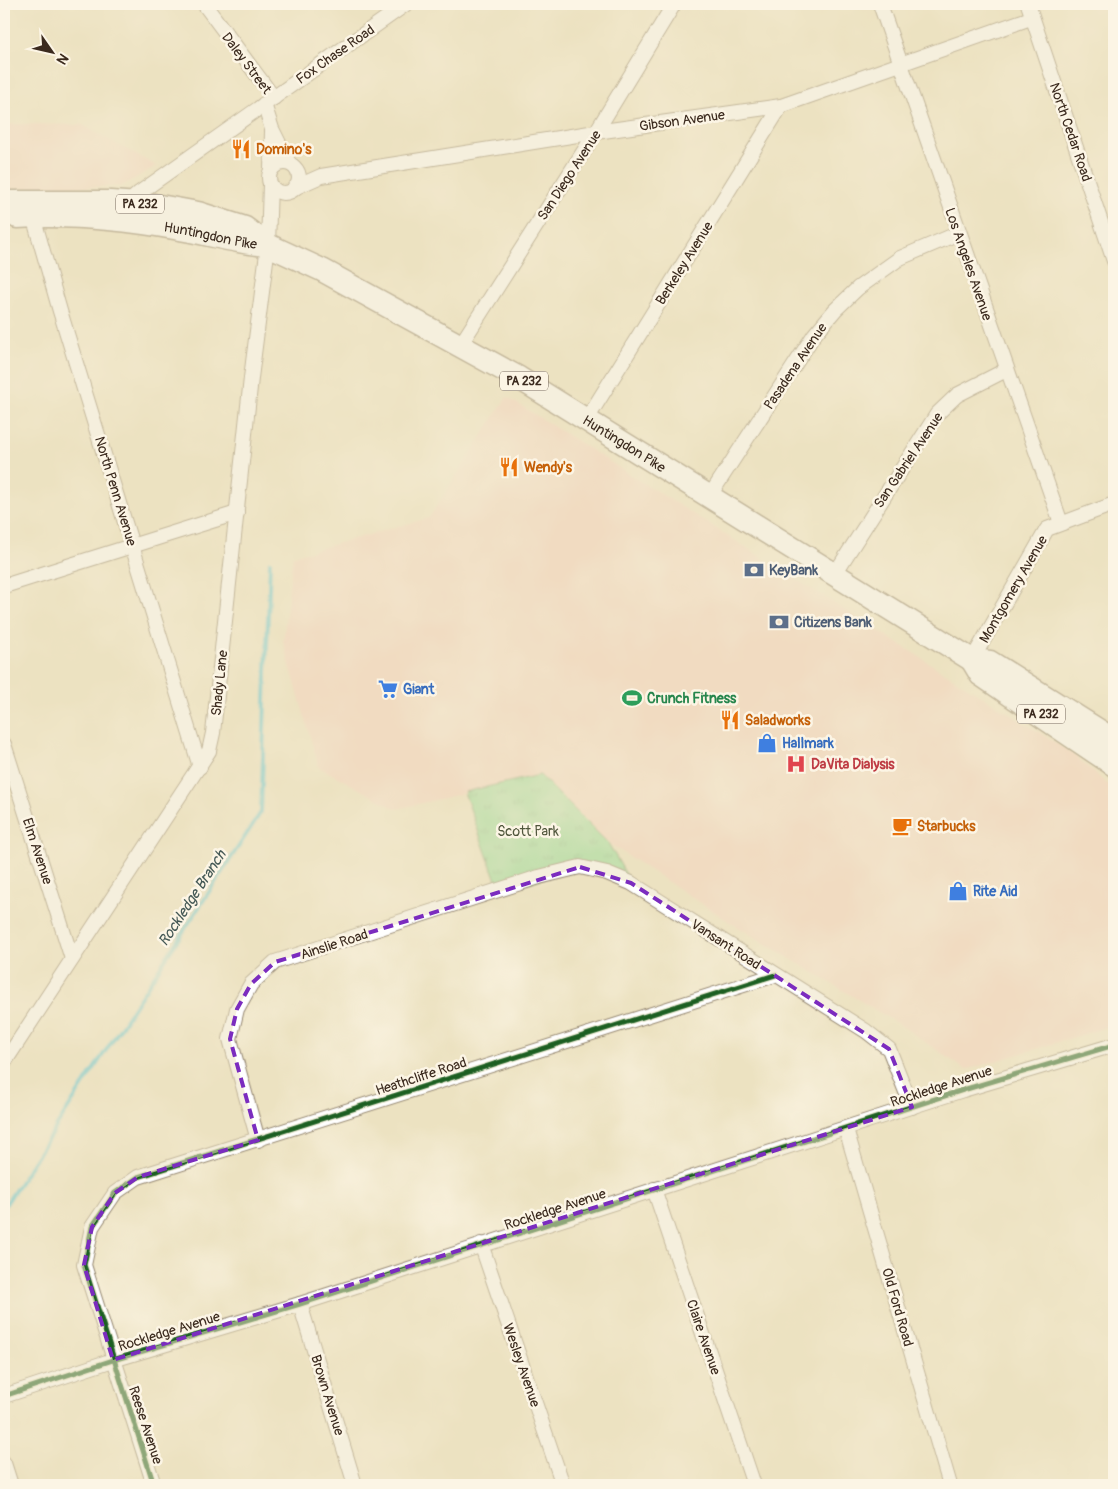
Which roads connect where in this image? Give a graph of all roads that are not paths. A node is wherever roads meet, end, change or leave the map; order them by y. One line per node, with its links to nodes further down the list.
1 (204, 4): 8 (street, Daley Street)
2 (406, 4): 8 (street, Fox Chase Road)
3 (674, 4): 11 (street, San Diego Avenue)
4 (880, 4): 7 (street, Los Angeles Avenue)
5 (1028, 4): 6 (street, North Cedar Road)
6 (1031, 18): 7 (street, Gibson Avenue); 22 (street, North Cedar Road)
7 (900, 63): 9 (street, Gibson Avenue); 20 (street, Los Angeles Avenue)
8 (269, 101): 10 (street); 16 (street, Fox Chase Road)
9 (781, 106): 11 (street, Gibson Avenue); 25 (street, Berkeley Avenue)
10 (272, 129): 12 (street); 13 (street)
11 (596, 132): 14 (street, Gibson Avenue); 23 (street, San Diego Avenue)
12 (289, 163): 13 (street); 14 (street)
13 (270, 177): 14 (street); 17 (street)
14 (290, 190): 17 (street)
15 (4, 202): 16 (main road, Huntingdon Pike / PA 232)
16 (128, 203): 21 (main road, Huntingdon Pike / PA 232)
17 (270, 215): 21 (street)
18 (33, 216): 19 (main road, Huntingdon Pike / PA 232); 21 (main road, Huntingdon Pike / PA 232); 30 (street, North Penn Avenue)
19 (4, 217)
20 (959, 233): 24 (street, Los Angeles Avenue); 26 (street, Pasadena Avenue)
21 (268, 245): 23 (main road, Huntingdon Pike / PA 232); 28 (street, Shady Lane)
22 (1114, 261)
23 (461, 344): 25 (main road, Huntingdon Pike / PA 232)
24 (1006, 370): 29 (street, Los Angeles Avenue); 31 (street, San Gabriel Avenue)
25 (587, 419): 26 (main road, Huntingdon Pike / PA 232)
26 (709, 497): 31 (main road, Huntingdon Pike / PA 232)
27 (1114, 504): 29 (street, Montgomery Avenue)
28 (237, 514): 30 (street); 37 (street, Shady Lane)
29 (1061, 523): 33 (street, Montgomery Avenue)
30 (133, 546): 32 (street); 37 (street, North Penn Avenue)
31 (834, 575): 33 (main road, Huntingdon Pike / PA 232)
32 (4, 586)
33 (972, 660): 34 (main road, Huntingdon Pike / PA 232); 36 (main road, Huntingdon Pike / PA 232)
34 (1114, 740)
35 (4, 744): 39 (street, Elm Avenue)
36 (1114, 765)
37 (200, 767): 39 (street, Shady Lane)
38 (580, 867): 40 (street, Vansant Road); 45 (street, Ainslie Road)
39 (72, 959): 42 (street, Shady Lane)
40 (775, 976): 43 (street, Vansant Road); 45 (street, Heathcliffe Road)
41 (1114, 1045): 43 (street, Rockledge Avenue)
42 (4, 1063)
43 (912, 1107): 44 (street, Rockledge Avenue)
44 (846, 1129): 46 (street, Rockledge Avenue); 58 (street, Old Ford Road)
45 (258, 1140): 47 (street, Heathcliffe Road)
46 (654, 1189): 48 (street, Rockledge Avenue); 57 (street, Claire Avenue)
47 (92, 1227): 50 (street, Reese Avenue)
48 (481, 1244): 49 (street, Rockledge Avenue); 56 (street, Wesley Avenue)
49 (300, 1304): 50 (street, Rockledge Avenue); 55 (street, Brown Avenue)
50 (113, 1360): 51 (street, Rockledge Avenue); 54 (street, Reese Avenue)
51 (4, 1396)
52 (4, 1463): 53 (street)
53 (11, 1485)
54 (154, 1485)
55 (355, 1485)
56 (563, 1485)
57 (754, 1485)
58 (950, 1485)

